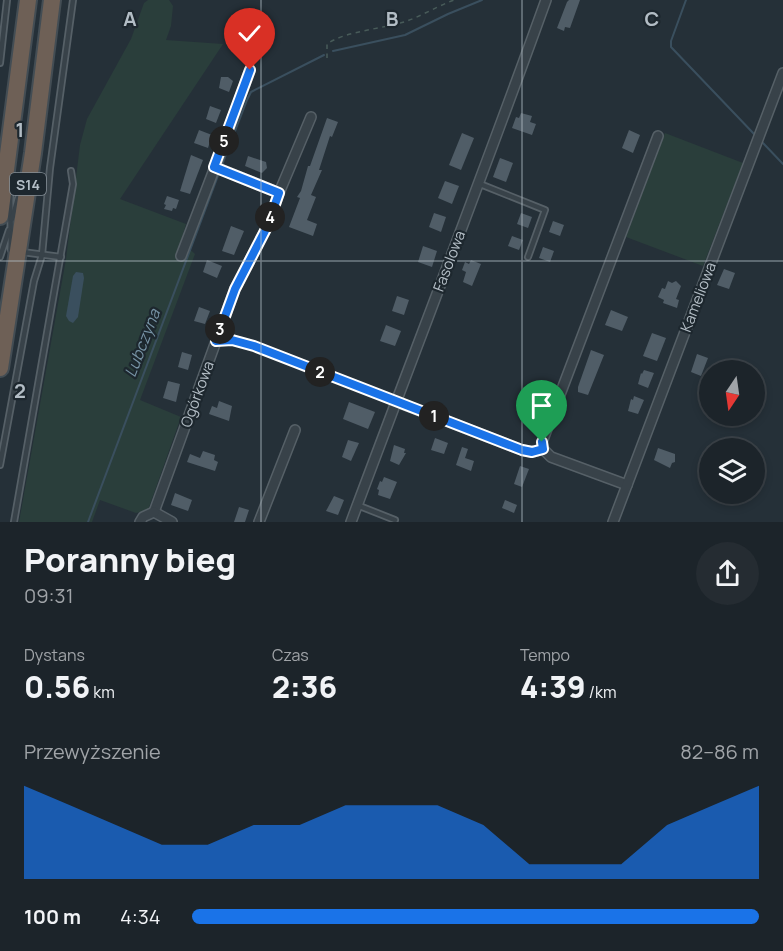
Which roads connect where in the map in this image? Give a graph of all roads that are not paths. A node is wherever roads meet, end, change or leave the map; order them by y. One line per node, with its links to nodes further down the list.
1 (6, 0): 6 (lane)
2 (28, 0): 16 (highway, S14)
3 (52, 0): 11 (highway, S14)
4 (73, 0): 18 (lane)
5 (546, 0): 14 (street, Fasolowa)
6 (0, 63)
7 (250, 70): 12 (street)
8 (783, 73): 29 (street, Kameliowa)
9 (310, 117): 15 (street, Ogórkowa)
10 (658, 136): 27 (street)
11 (33, 153): 16 (lane); 17 (highway, S14)
12 (214, 167): 15 (street); 19 (street)
13 (71, 171): 21 (lane)
14 (480, 184): 22 (lane); 25 (street, Fasolowa)
15 (279, 193): 31 (street, Ogórkowa)
16 (5, 220): 20 (lane); 23 (lane)
17 (18, 251): 18 (lane); 23 (highway, S14)
18 (42, 255): 21 (lane); 28 (lane)
19 (181, 256)
20 (0, 257)
21 (61, 257): 33 (lane)
22 (528, 257)
23 (11, 298): 24 (highway, S14)
24 (0, 368)
25 (397, 402): 27 (street); 30 (street, Fasolowa)
26 (295, 430): 36 (street)
27 (543, 449): 29 (street)
28 (0, 465)
29 (627, 485): 38 (street, Kameliowa)
30 (357, 505): 32 (lane); 37 (street, Fasolowa)
31 (154, 512): 34 (street); 35 (street)
32 (395, 520)
33 (14, 522)
34 (140, 522)
35 (172, 522)
36 (259, 522)
37 (351, 522)
38 (613, 522)

